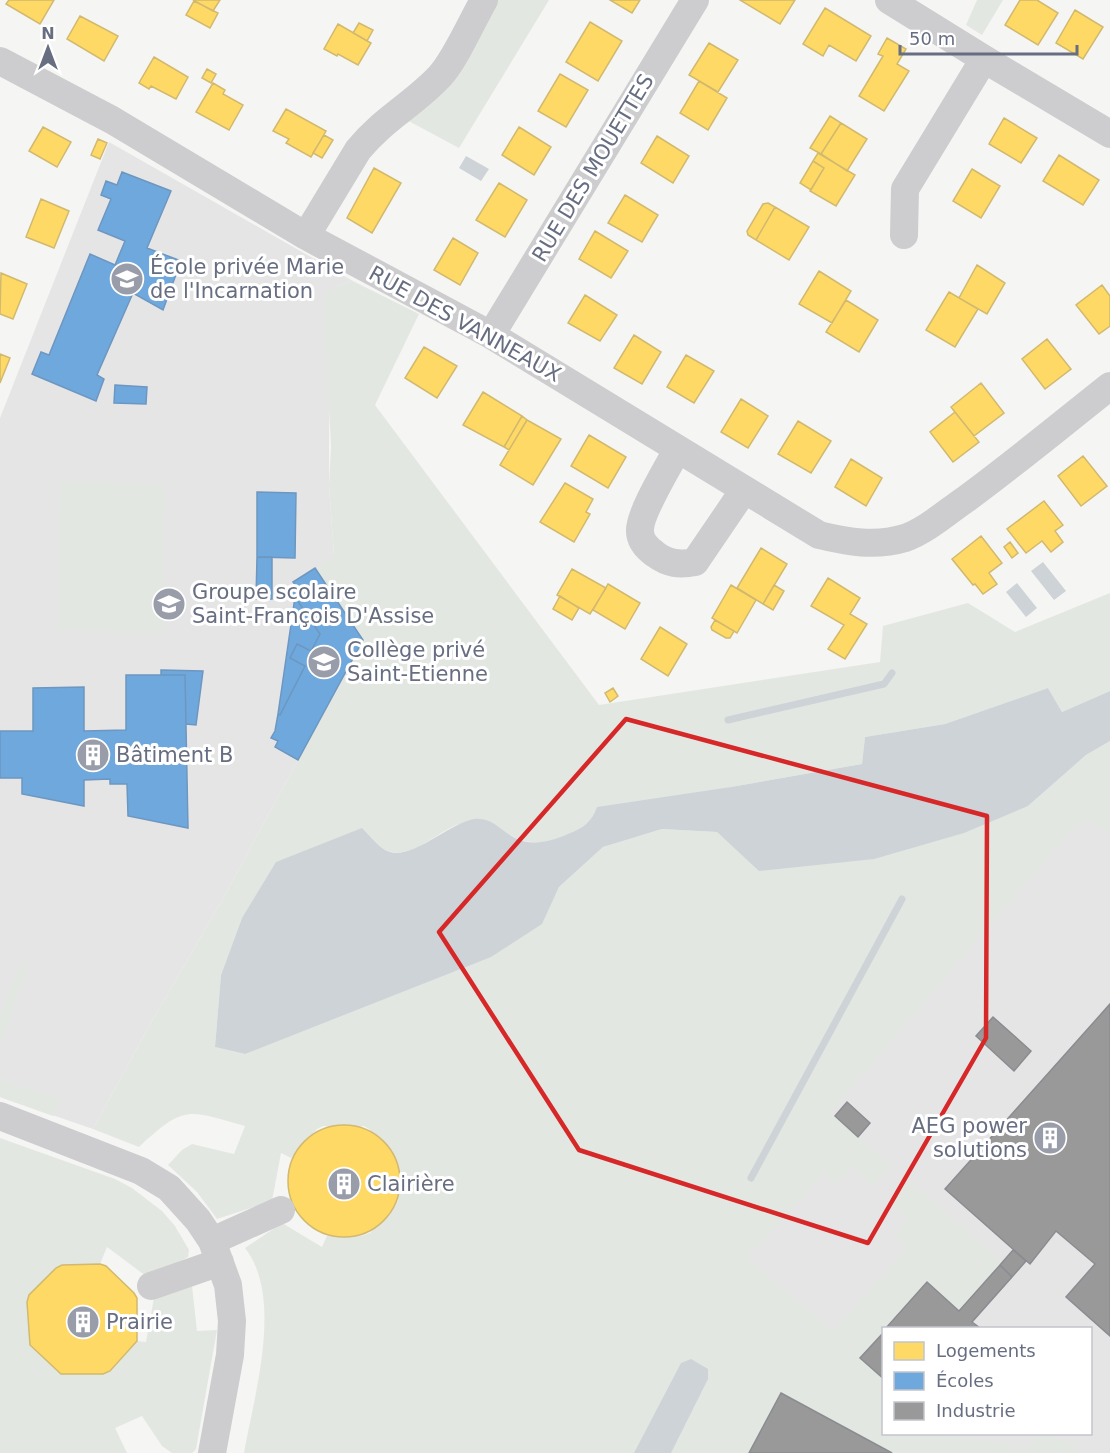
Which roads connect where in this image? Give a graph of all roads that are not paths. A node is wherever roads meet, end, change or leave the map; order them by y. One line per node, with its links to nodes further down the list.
1 (484, 0): 8 (street)
2 (695, 0): 9 (street, RUE DES MOUETTES)
3 (889, 0): 4 (street)
4 (984, 59): 6 (street); 7 (street)
5 (0, 60): 8 (street, RUE DES VANNEAUX)
6 (1110, 134)
7 (904, 235)
8 (306, 237): 9 (street, RUE DES VANNEAUX)
9 (490, 335): 11 (street, RUE DES VANNEAUX)
10 (1110, 386): 12 (street, RUE DES VANNEAUX)
11 (677, 450): 12 (street, RUE DES VANNEAUX); 12 (street)
12 (744, 490)
13 (0, 1116): 15 (street)
14 (281, 1210): 15 (street)
15 (216, 1252): 16 (street); 17 (street)
16 (151, 1286)
17 (212, 1453)

